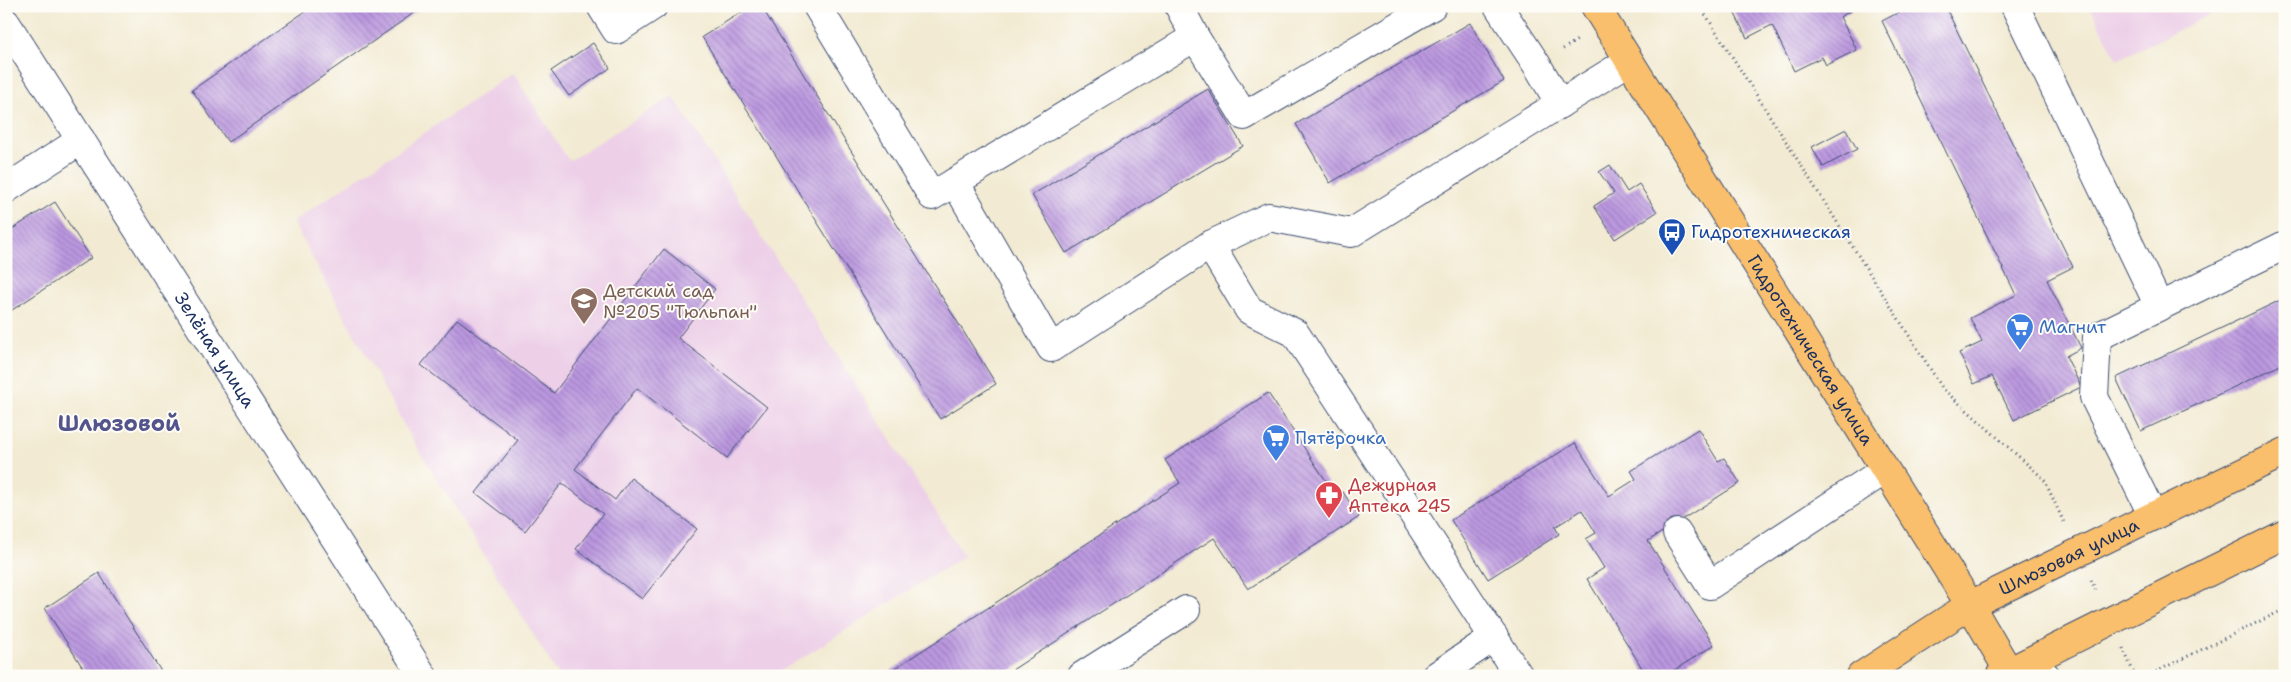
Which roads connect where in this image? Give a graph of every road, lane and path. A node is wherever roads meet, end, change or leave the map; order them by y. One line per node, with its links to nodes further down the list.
1 (601, 6): 2 (street)
2 (653, 6)
3 (817, 6): 15 (street)
4 (1179, 6): 11 (street)
5 (1432, 6): 11 (street)
6 (1498, 6): 13 (street)
7 (1594, 6): 12 (main road, Гидротехническая улица)
8 (1700, 6): 25 (path)
9 (2015, 6): 19 (street)
10 (6, 23): 14 (street, Зелёная улица)
11 (1196, 37): 15 (street)
12 (1629, 61): 13 (street); 21 (main road, Гидротехническая улица)
13 (1560, 104): 17 (street)
14 (81, 140): 16 (street); 32 (street, Зелёная улица)
15 (955, 182): 17 (street)
16 (6, 189)
17 (1210, 245): 30 (street)
18 (2285, 246): 19 (street)
19 (2159, 306): 22 (street)
20 (2285, 452): 22 (main road, Шлюзовая улица)
21 (1886, 470): 23 (street); 26 (main road, Гидротехническая улица)
22 (2153, 516): 25 (main road, Шлюзовая улица)
23 (1677, 533)
24 (2285, 534): 29 (main road)
25 (2077, 553): 26 (main road, Шлюзовая улица); 29 (path)
26 (1970, 605): 31 (main road, Гидротехническая улица); 36 (main road, Шлюзовая улица)
27 (2285, 609): 39 (path)
28 (1186, 610): 33 (street)
29 (2110, 620): 31 (main road); 38 (path)
30 (1494, 637): 34 (street); 35 (street)
31 (2007, 674): 37 (street)
32 (423, 676)
33 (1082, 676)
34 (1436, 676)
35 (1519, 676)
36 (1861, 676)
37 (2046, 676)
38 (2135, 676)
39 (2147, 676)

